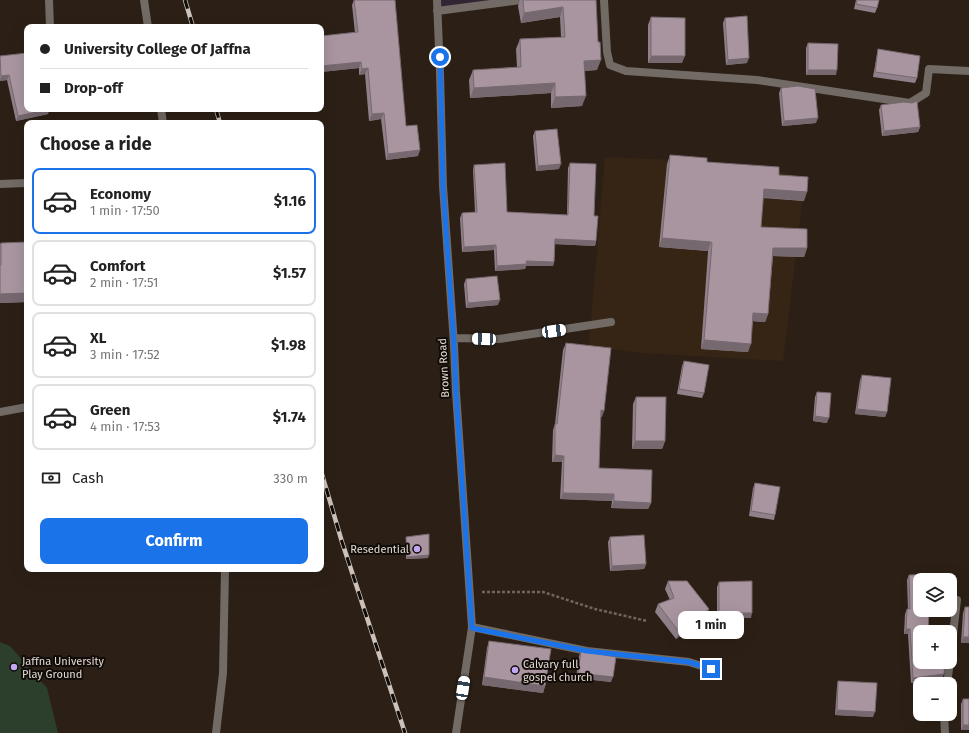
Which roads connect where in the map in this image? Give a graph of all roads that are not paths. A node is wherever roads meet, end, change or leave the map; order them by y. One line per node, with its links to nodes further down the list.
1 (49, 0): 7 (street)
2 (144, 0): 8 (street)
3 (437, 0): 6 (street, Brown Road)
4 (521, 0): 6 (street)
5 (604, 0): 9 (street)
6 (437, 11): 13 (street, Brown Road)
7 (50, 24)
8 (148, 24)
9 (969, 71)
10 (24, 183): 11 (street)
11 (0, 184)
12 (611, 322): 13 (street)
13 (454, 338): 17 (street, Brown Road)
14 (24, 408): 15 (street)
15 (0, 412)
16 (225, 572): 20 (street)
17 (472, 628): 18 (street); 21 (street, Brown Road)
18 (711, 669)
19 (945, 721): 22 (street)
20 (216, 733)
21 (456, 733)
22 (946, 733)

